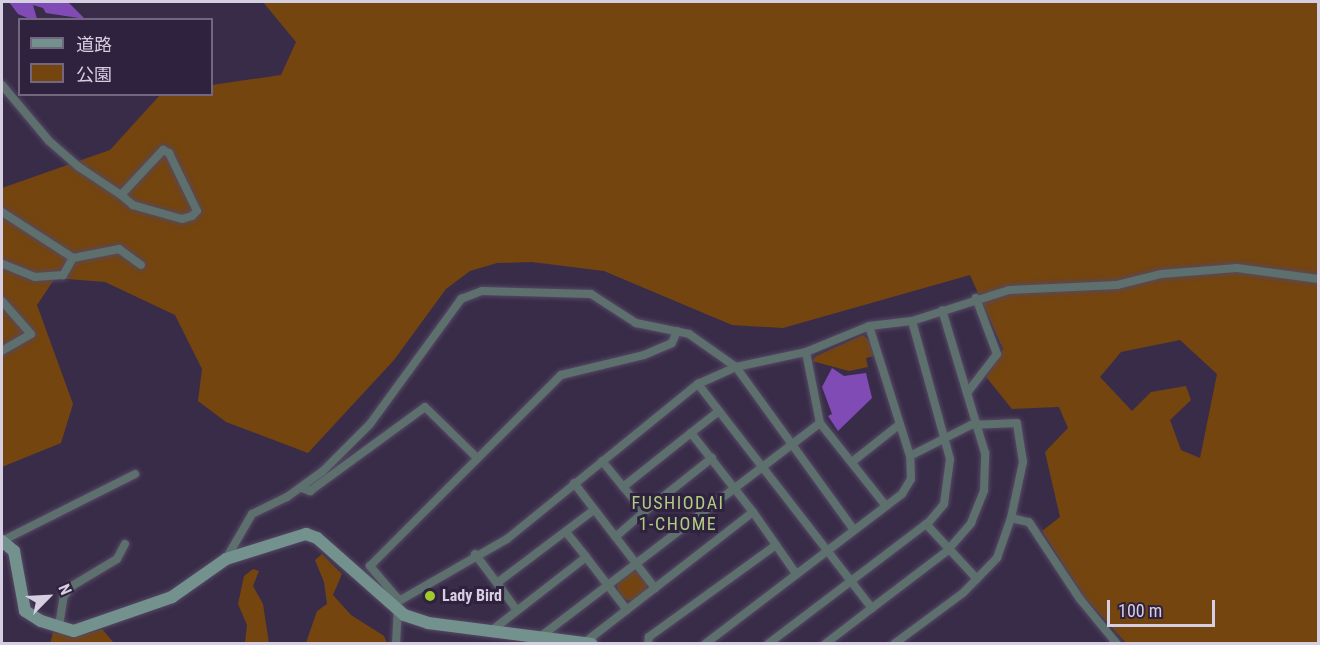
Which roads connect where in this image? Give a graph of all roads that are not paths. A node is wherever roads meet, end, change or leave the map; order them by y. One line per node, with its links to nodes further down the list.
1 (2, 85): 2 (street)
2 (121, 195): 2 (street)
3 (2, 212): 4 (street)
4 (73, 258): 5 (street); 6 (street)
5 (2, 264)
6 (141, 265)
7 (1318, 279): 8 (street)
8 (976, 298): 10 (street); 18 (street)
9 (2, 301): 14 (street)
10 (942, 310): 11 (street); 18 (street)
11 (912, 321): 12 (street); 24 (street)
12 (869, 326): 15 (street); 21 (street)
13 (677, 331): 16 (street); 27 (street); 36 (street)
14 (2, 351)
15 (806, 352): 16 (street); 20 (street)
16 (736, 367): 17 (street); 25 (street)
17 (698, 384): 19 (street); 29 (street)
18 (966, 393): 22 (street)
19 (719, 411): 23 (street); 31 (street)
20 (820, 423): 25 (street); 30 (street)
21 (900, 424): 26 (street); 30 (street)
22 (976, 425): 24 (street); 41 (street); 50 (street)
23 (691, 433): 28 (street); 35 (street)
24 (944, 439): 26 (street); 42 (street)
25 (790, 445): 31 (street); 43 (street)
26 (910, 456): 37 (street)
27 (476, 457): 36 (street); 61 (street)
28 (712, 458): 34 (street); 39 (street)
29 (602, 461): 33 (street); 35 (street)
30 (852, 462): 37 (street)
31 (760, 466): 34 (street); 49 (street)
32 (135, 474): 46 (street)
33 (574, 483): 38 (street); 51 (street)
34 (735, 486): 40 (street); 54 (street)
35 (623, 487): 39 (street)
36 (302, 488): 53 (street)
37 (886, 506): 43 (street)
38 (594, 510): 44 (street); 45 (street)
39 (644, 512): 45 (street)
40 (753, 513): 48 (street); 60 (street)
41 (1011, 518): 56 (street); 76 (street)
42 (926, 524): 50 (street); 57 (street)
43 (854, 530): 49 (street)
44 (566, 532): 52 (street); 58 (street)
45 (615, 537): 54 (street)
46 (2, 541): 65 (street)
47 (125, 544): 65 (street)
48 (776, 545): 55 (street); 71 (street)
49 (827, 550): 55 (street); 57 (street)
50 (947, 551): 56 (street); 62 (street)
51 (475, 554): 58 (street); 61 (street)
52 (586, 557): 59 (street); 63 (street)
53 (226, 559): 61 (street); 65 (street)
54 (635, 563): 59 (street); 60 (street)
55 (796, 574): 72 (street)
56 (977, 579): 75 (street)
57 (850, 581): 62 (street); 73 (street)
58 (497, 583): 63 (street)
59 (606, 584): 64 (street); 67 (street)
60 (655, 588): 64 (street)
61 (396, 605): 66 (street); 69 (street)
62 (872, 608): 74 (street)
63 (517, 610): 66 (street)
64 (627, 610): 68 (street)
65 (58, 626)
66 (491, 631): 67 (street)
67 (535, 639): 68 (street)
68 (584, 643): 70 (street)
69 (396, 644)
70 (592, 644)
71 (648, 644)
72 (705, 644)
73 (768, 644)
74 (825, 644)
75 (894, 644)
76 (1118, 644)

